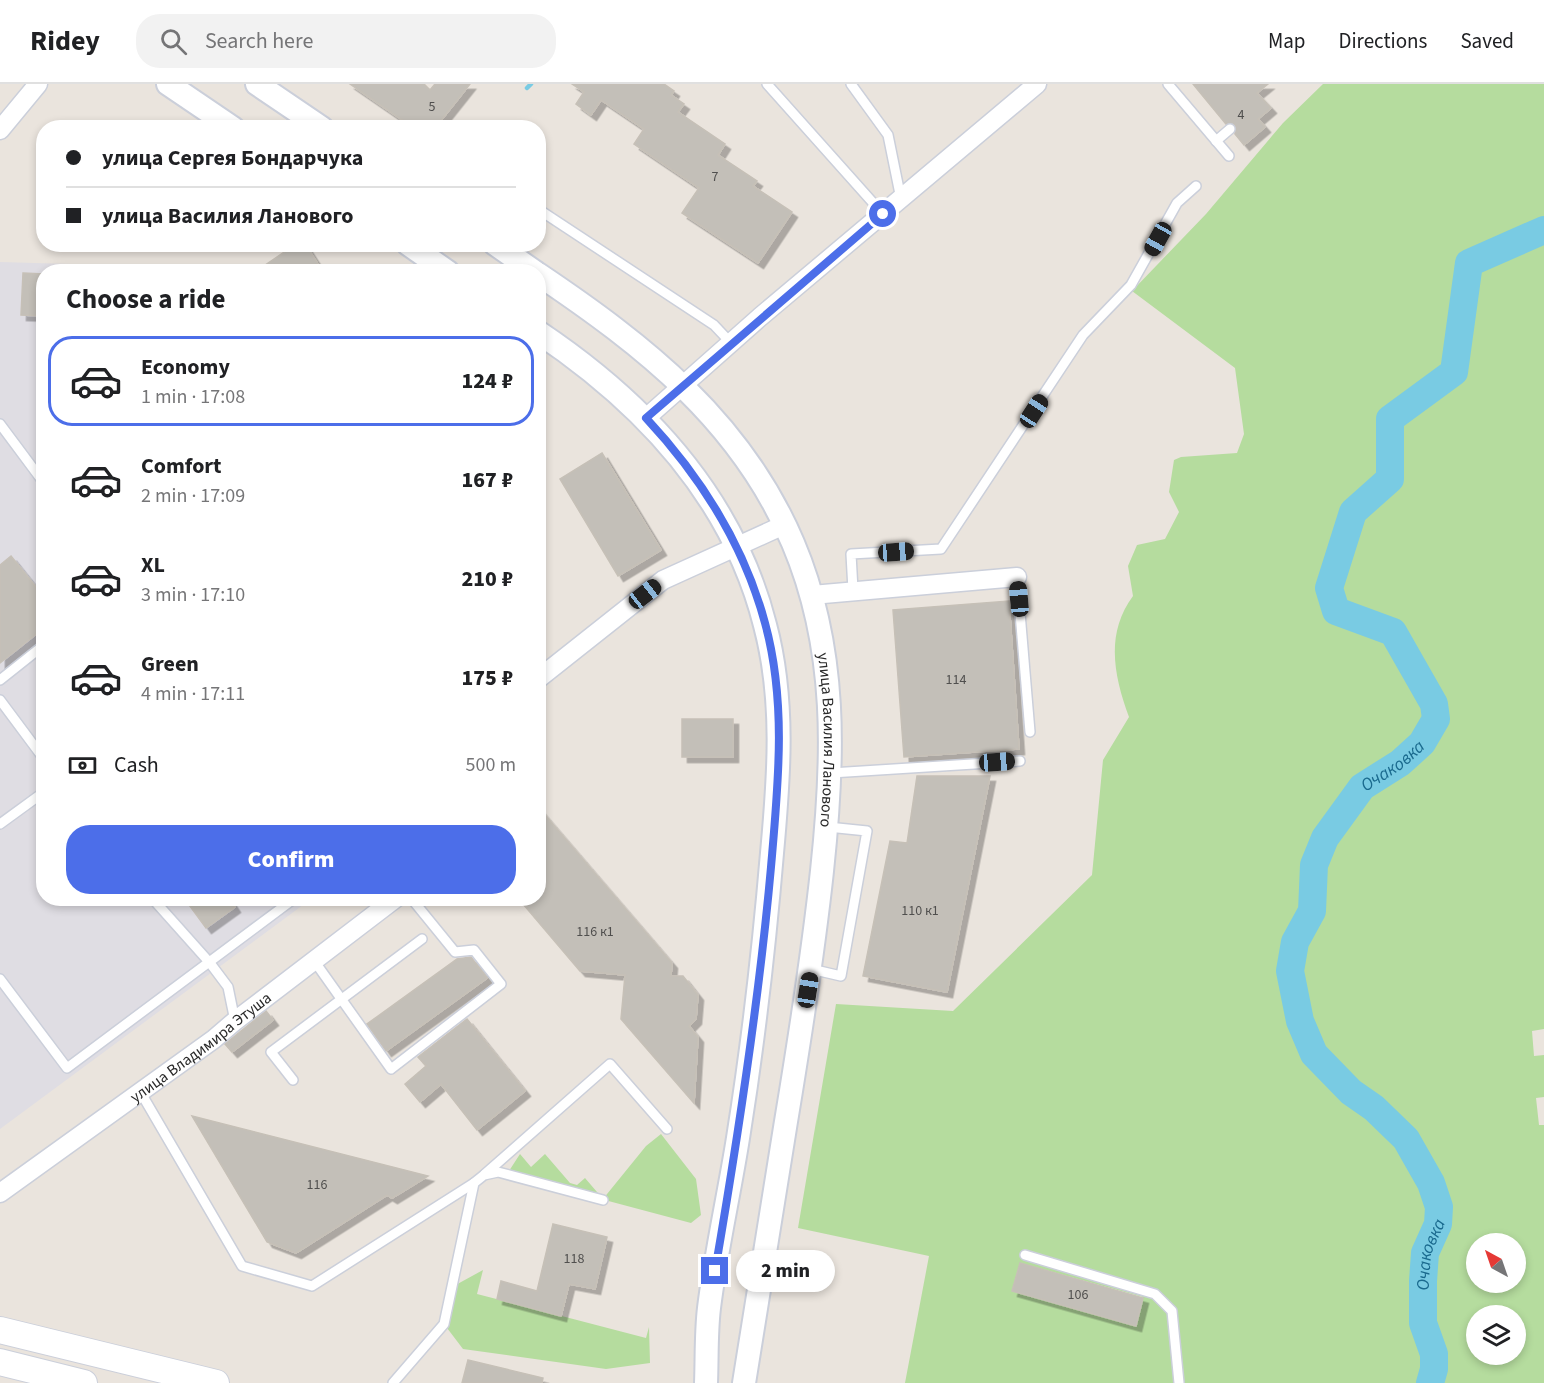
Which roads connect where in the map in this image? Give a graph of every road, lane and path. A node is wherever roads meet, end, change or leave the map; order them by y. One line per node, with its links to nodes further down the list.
1 (38, 84): 11 (street)
2 (168, 84): 8 (street)
3 (257, 84): 9 (street)
4 (767, 84): 17 (lane)
5 (851, 84): 15 (lane)
6 (1037, 84): 15 (street)
7 (1168, 84): 12 (lane)
8 (221, 120)
9 (310, 120)
10 (1230, 129): 12 (lane)
11 (0, 130)
12 (1216, 141): 13 (lane)
13 (1229, 156)
14 (1196, 186): 32 (lane)
15 (901, 199): 17 (street)
16 (546, 214): 24 (lane)
17 (883, 214): 24 (street)
18 (419, 252): 20 (street)
19 (507, 252): 21 (street, улица Василия Ланового)
20 (437, 264)
21 (524, 264)
22 (546, 280): 25 (street, улица Василия Ланового)
23 (546, 338): 26 (street)
24 (731, 343): 25 (street)
25 (683, 385): 26 (street); 29 (street, улица Василия Ланового)
26 (646, 418): 30 (street)
27 (0, 424): 28 (lane)
28 (36, 472)
29 (784, 525): 30 (street); 33 (street, улица Василия Ланового)
30 (737, 547): 35 (street); 69 (street)
31 (1017, 577): 32 (street); 38 (lane)
32 (853, 590): 33 (street)
33 (812, 595): 41 (street, улица Василия Ланового)
34 (36, 651): 36 (lane)
35 (546, 673)
36 (0, 680)
37 (0, 700): 39 (lane)
38 (1030, 732)
39 (36, 748)
40 (1020, 761): 41 (lane)
41 (831, 773): 44 (street, улица Василия Ланового)
42 (36, 798): 43 (lane)
43 (0, 824)
44 (826, 827): 52 (street, улица Василия Ланового); 52 (lane)
45 (159, 906): 51 (lane)
46 (285, 906): 51 (lane)
47 (386, 906): 50 (street, улица Владимира Этуша)
48 (418, 906): 54 (lane)
49 (422, 939): 54 (lane)
50 (315, 962): 54 (lane); 55 (street, улица Владимира Этуша)
51 (210, 963): 53 (lane); 55 (lane)
52 (811, 969): 70 (street, улица Василия Ланового)
53 (0, 979)
54 (340, 998): 56 (lane)
55 (235, 1021): 57 (street, улица Владимира Этуша)
56 (293, 1080)
57 (141, 1093): 60 (lane); 61 (street, улица Владимира Этуша)
58 (667, 1129): 59 (lane)
59 (484, 1174): 60 (lane); 62 (lane)
60 (474, 1183): 68 (lane)
61 (0, 1193)
62 (603, 1200)
63 (1025, 1255): 71 (lane)
64 (0, 1330): 67 (main road)
65 (0, 1362): 66 (main road)
66 (84, 1383)
67 (216, 1383)
68 (393, 1383)
69 (706, 1383)
70 (744, 1383)
71 (1179, 1383)

